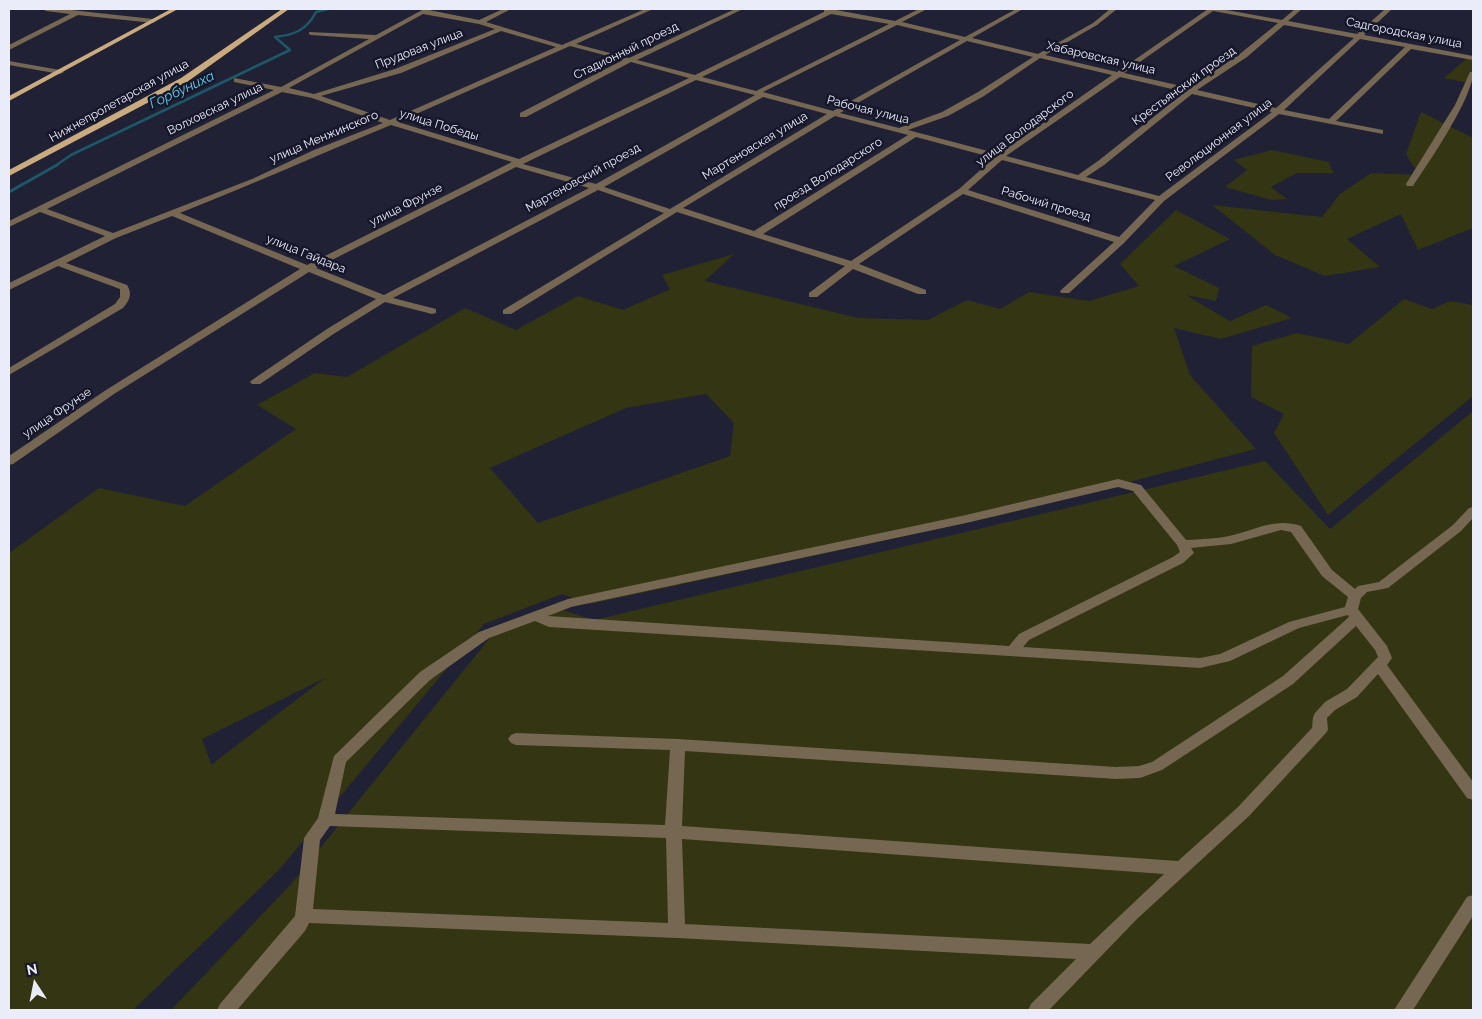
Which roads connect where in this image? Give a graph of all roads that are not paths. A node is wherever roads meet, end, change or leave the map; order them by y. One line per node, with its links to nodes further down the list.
1 (46, 9): 16 (street)
2 (175, 9): 17 (main road)
3 (286, 9): 53 (main road, Нижнепролетарская улица)
4 (508, 9): 18 (street, Прудовая улица)
5 (650, 9): 27 (street, улица Менжинского)
6 (740, 9): 31 (street, Стадионный проезд)
7 (816, 9): 15 (street, Хабаровская улица)
8 (924, 9): 20 (street, Мартеновский проезд)
9 (1020, 9): 25 (street, Мартеновская улица)
10 (1114, 9): 29 (street)
11 (1212, 9): 19 (street, Садгородская улица); 34 (street, улица Володарского)
12 (1299, 9): 19 (street, Крестьянский проезд)
13 (1389, 9): 23 (street, Революционная улица)
14 (424, 10): 18 (street, Рабочая улица); 24 (street, Волховская улица)
15 (833, 10): 20 (street, Хабаровская улица); 36 (street, улица Фрунзе)
16 (79, 11): 17 (street); 28 (street)
17 (153, 21): 33 (main road)
18 (480, 22): 21 (street, Рабочая улица)
19 (1284, 22): 23 (street, Садгородская улица); 39 (street, Крестьянский проезд)
20 (896, 23): 25 (street, Хабаровская улица); 40 (street, Мартеновский проезд)
21 (502, 28): 27 (street, Рабочая улица); 41 (street, Прудовая улица)
22 (311, 32): 24 (street)
23 (1360, 36): 26 (street, Садгородская улица); 43 (street, Революционная улица)
24 (376, 37): 38 (street, Волховская улица)
25 (968, 39): 29 (street, Хабаровская улица); 44 (street, Мартеновская улица)
26 (1411, 45): 30 (street, Садгородская улица); 47 (street)
27 (566, 46): 31 (street, Рабочая улица); 46 (street, улица Менжинского)
28 (9, 48)
29 (1039, 56): 34 (street, Хабаровская улица); 48 (street)
30 (1473, 58)
31 (628, 61): 36 (street, Рабочая улица); 45 (street, Стадионный проезд)
32 (9, 63): 33 (street)
33 (60, 72): 42 (main road)
34 (1119, 74): 39 (street, Хабаровская улица); 51 (street, улица Володарского)
35 (1473, 74): 55 (street)
36 (694, 78): 40 (street, Рабочая улица); 52 (street, улица Фрунзе)
37 (237, 80): 38 (street, улица Победы)
38 (284, 88): 41 (street, улица Победы); 59 (street, Волховская улица)
39 (1191, 91): 43 (street, Хабаровская улица); 54 (street, Крестьянский проезд)
40 (761, 95): 44 (street, Рабочая улица); 56 (street, Мартеновский проезд)
41 (314, 96): 46 (street, улица Победы)
42 (9, 99)
43 (1278, 111): 47 (street, Хабаровская улица); 58 (street, Революционная улица)
44 (834, 113): 48 (street, Рабочая улица); 60 (street, Мартеновская улица)
45 (523, 115)
46 (389, 122): 52 (street, улица Победы); 61 (street, улица Менжинского)
47 (1330, 122): 49 (street, Хабаровская улица)
48 (901, 130): 50 (street, Рабочая улица)
49 (1380, 132)
50 (916, 134): 51 (street, Рабочая улица); 63 (street, проезд Володарского)
51 (1001, 156): 54 (street, Рабочая улица); 57 (street, улица Володарского)
52 (517, 163): 56 (street, улица Победы); 68 (street, улица Фрунзе)
53 (9, 173)
54 (1078, 178): 58 (street, Рабочая улица)
55 (1410, 184)
56 (597, 187): 60 (street, улица Победы); 73 (street, Мартеновский проезд)
57 (962, 191): 65 (street, Рабочий проезд); 67 (street, улица Володарского)
58 (1161, 199): 65 (street, Революционная улица)
59 (39, 208): 62 (street, Волховская улица); 64 (street)
60 (673, 211): 63 (street, улица Победы); 75 (street, Мартеновская улица)
61 (172, 213): 64 (street, улица Менжинского); 68 (street, улица Гайдара)
62 (9, 224)
63 (754, 235): 67 (street, улица Победы)
64 (112, 236): 66 (street, улица Менжинского)
65 (1122, 241): 70 (street, Революционная улица)
66 (58, 263): 69 (street, улица Менжинского); 76 (street)
67 (852, 265): 71 (street, улица Победы); 72 (street, улица Володарского)
68 (308, 268): 73 (street, улица Гайдара); 78 (street, улица Фрунзе)
69 (9, 287)
70 (1065, 291)
71 (922, 292)
72 (813, 295)
73 (384, 299): 74 (street, улица Гайдара); 77 (street, Мартеновский проезд)
74 (432, 311)
75 (506, 312)
76 (9, 372)
77 (256, 382)
78 (9, 461)
79 (1473, 511): 81 (street)
80 (1183, 544): 81 (street); 82 (street); 83 (street)
81 (1354, 608): 83 (street); 84 (street); 86 (street)
82 (534, 615): 83 (street); 88 (street)
83 (1016, 651)
84 (1379, 664): 87 (street); 90 (street)
85 (516, 739): 86 (street)
86 (678, 745): 89 (street)
87 (1473, 794)
88 (326, 820): 89 (street); 92 (street)
89 (674, 832): 90 (street); 93 (street)
90 (1181, 868): 94 (street)
91 (1473, 902): 97 (street)
92 (304, 916): 93 (street); 95 (street)
93 (677, 931): 94 (street)
94 (1094, 952): 96 (street)
95 (226, 1010)
96 (1037, 1010)
97 (1403, 1010)

